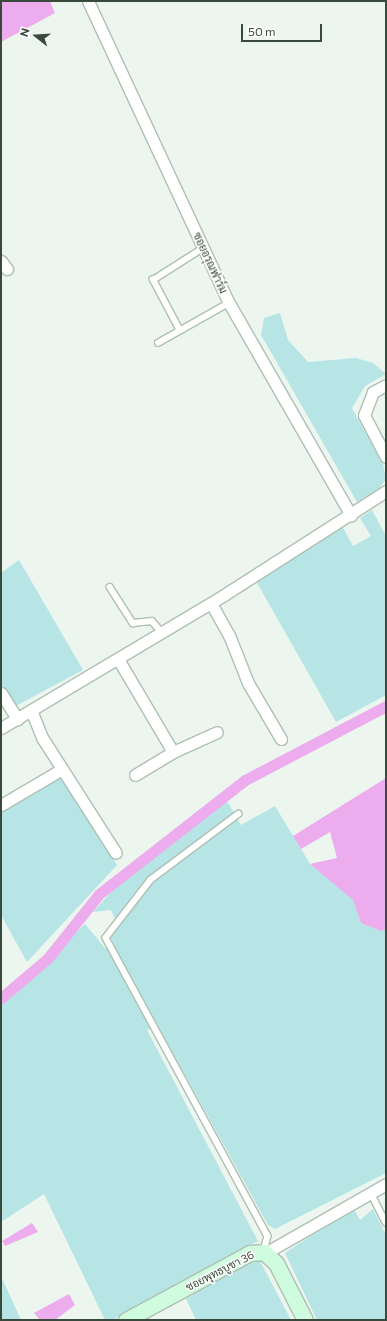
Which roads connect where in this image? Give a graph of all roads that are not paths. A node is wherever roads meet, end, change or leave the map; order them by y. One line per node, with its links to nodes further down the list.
1 (88, 1): 2 (street, ซอยอรุณฟาร์ม)
2 (203, 248): 3 (street, ซอยอรุณฟาร์ม); 4 (lane)
3 (229, 303): 4 (lane); 9 (street, ซอยอรุณฟาร์ม)
4 (180, 331): 5 (lane)
5 (158, 343)
6 (386, 385): 7 (street)
7 (386, 457)
8 (386, 491): 9 (street)
9 (351, 515): 11 (street)
10 (110, 587): 12 (lane)
11 (211, 603): 12 (street); 19 (street)
12 (162, 632): 13 (street)
13 (118, 659): 15 (street); 20 (street)
14 (1, 693): 16 (street)
15 (31, 710): 16 (street); 21 (street)
16 (17, 719): 17 (street)
17 (1, 728)
18 (217, 732): 20 (street)
19 (281, 739)
20 (173, 752): 22 (street)
21 (62, 769): 23 (street); 25 (street)
22 (135, 775)
23 (1, 805)
24 (239, 814): 29 (lane)
25 (116, 853)
26 (386, 1184): 27 (street)
27 (371, 1193): 28 (lane); 29 (street)
28 (386, 1222)
29 (266, 1252): 30 (street, ซอยพุทธบูชา 36); 31 (street, ซอยพุทธบูชา 36)
30 (126, 1320)
31 (305, 1320)

